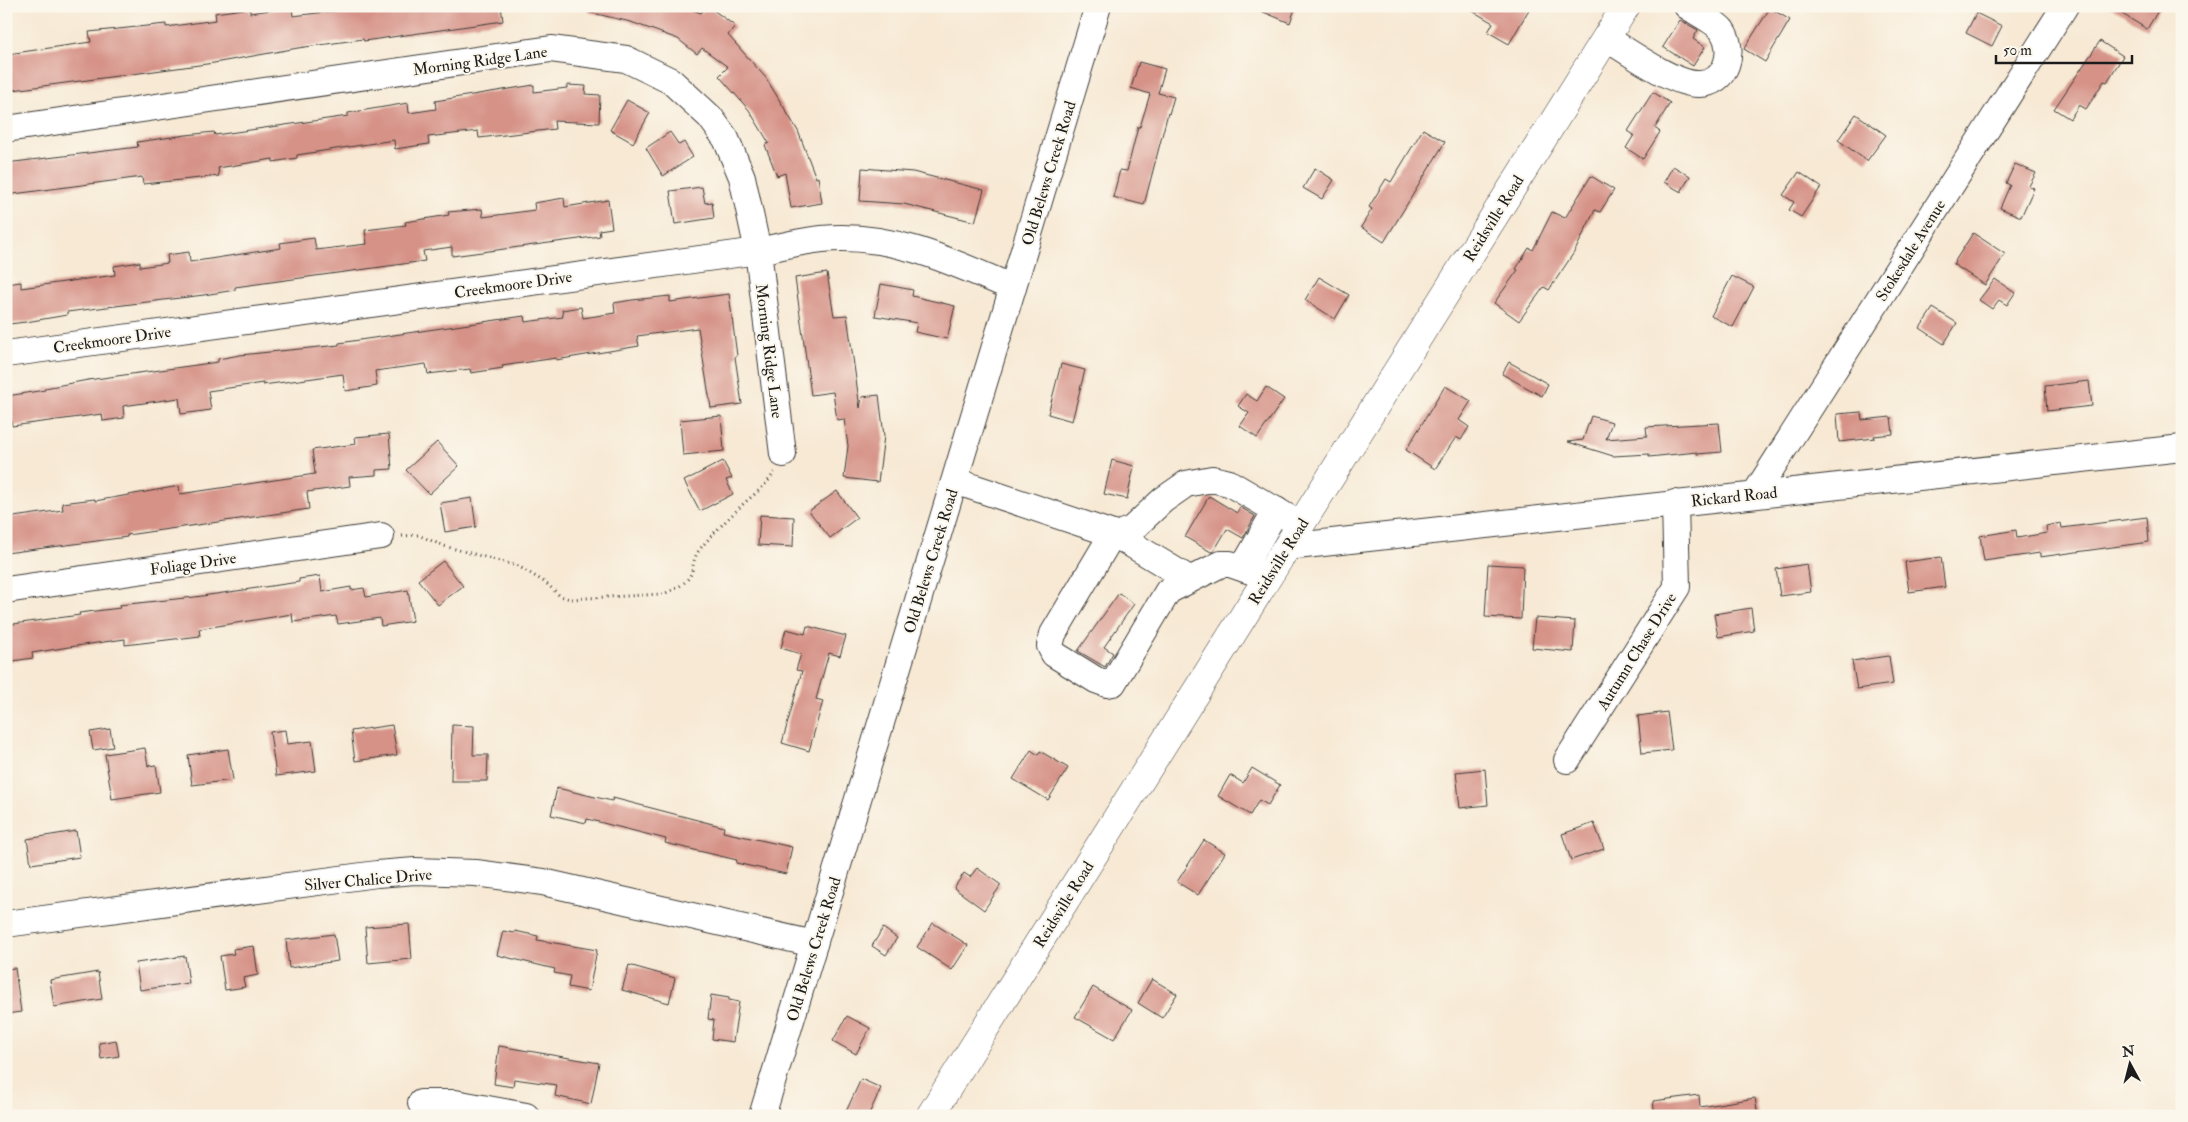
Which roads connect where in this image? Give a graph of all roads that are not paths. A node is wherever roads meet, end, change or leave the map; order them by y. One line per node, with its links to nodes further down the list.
1 (1098, 6): 8 (street, Old Belews Creek Road)
2 (1626, 6): 5 (highway, Reidsville Road)
3 (1687, 6): 5 (street)
4 (2065, 6): 13 (street, Stokesdale Avenue)
5 (1606, 38): 18 (highway, Reidsville Road)
6 (6, 129): 7 (street, Morning Ridge Lane)
7 (758, 251): 8 (street, Creekmoore Drive); 9 (street, Creekmoore Drive); 11 (street, Morning Ridge Lane)
8 (1013, 288): 12 (street, Old Belews Creek Road)
9 (6, 354)
10 (2182, 448): 13 (street, Rickard Road)
11 (783, 454)
12 (955, 481): 16 (street); 24 (street, Old Belews Creek Road)
13 (1755, 494): 14 (street, Rickard Road)
14 (1675, 503): 18 (street, Rickard Road); 22 (street, Autumn Chase Drive)
15 (1276, 510): 16 (street); 18 (street); 19 (street)
16 (1116, 535): 20 (street); 20 (street)
17 (381, 536): 21 (street, Foliage Drive)
18 (1294, 536): 19 (highway, Reidsville Road)
19 (1256, 572): 20 (street); 29 (highway, Reidsville Road)
20 (1189, 579)
21 (6, 590)
22 (1567, 760)
23 (6, 924): 24 (street, Silver Chalice Drive)
24 (814, 944): 28 (street, Old Belews Creek Road)
25 (421, 1103): 26 (street)
26 (452, 1109): 27 (street)
27 (526, 1116)
28 (762, 1116)
29 (930, 1116)

